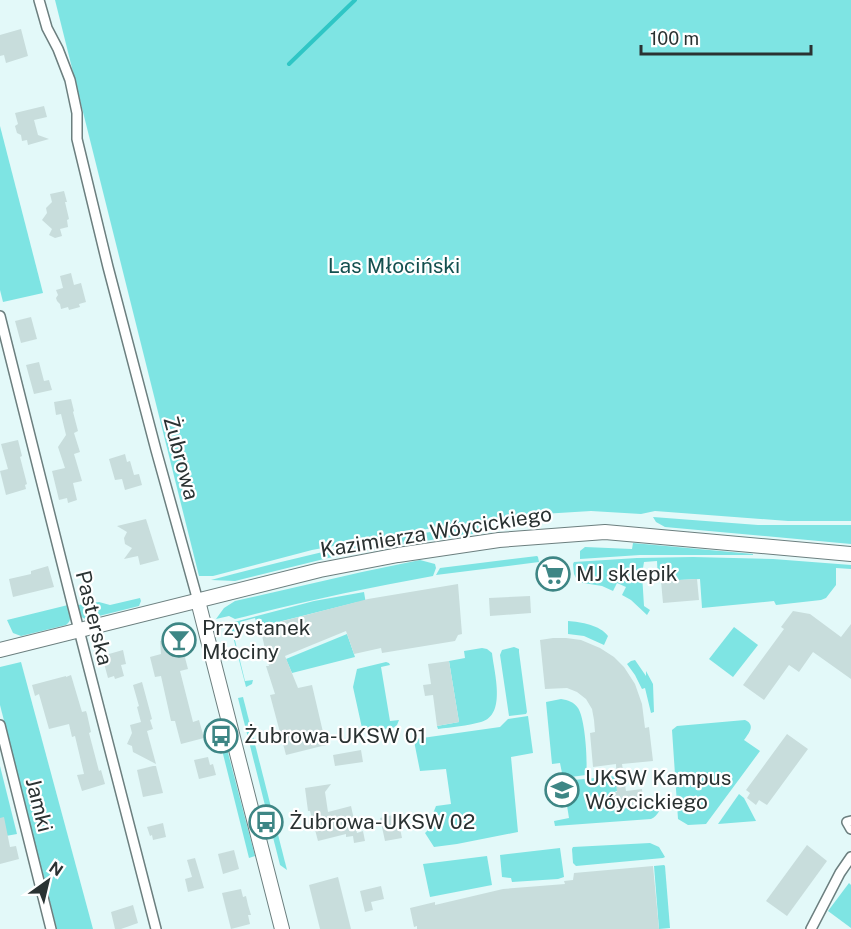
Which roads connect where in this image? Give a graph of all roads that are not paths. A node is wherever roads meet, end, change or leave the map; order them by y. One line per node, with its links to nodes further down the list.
1 (39, 0): 4 (street, Żubrowa)
2 (0, 316): 5 (street, Pasterska)
3 (851, 554): 4 (street, Kazimierza Wóycickiego)
4 (198, 602): 5 (street, Kazimierza Wóycickiego); 13 (street, Żubrowa)
5 (79, 631): 6 (street, Kazimierza Wóycickiego); 12 (street, Pasterska)
6 (0, 650)
7 (0, 725): 11 (street, Jamki)
8 (851, 821): 9 (street)
9 (851, 829)
10 (851, 857): 14 (street)
11 (51, 929)
12 (156, 929)
13 (282, 929)
14 (811, 929)

